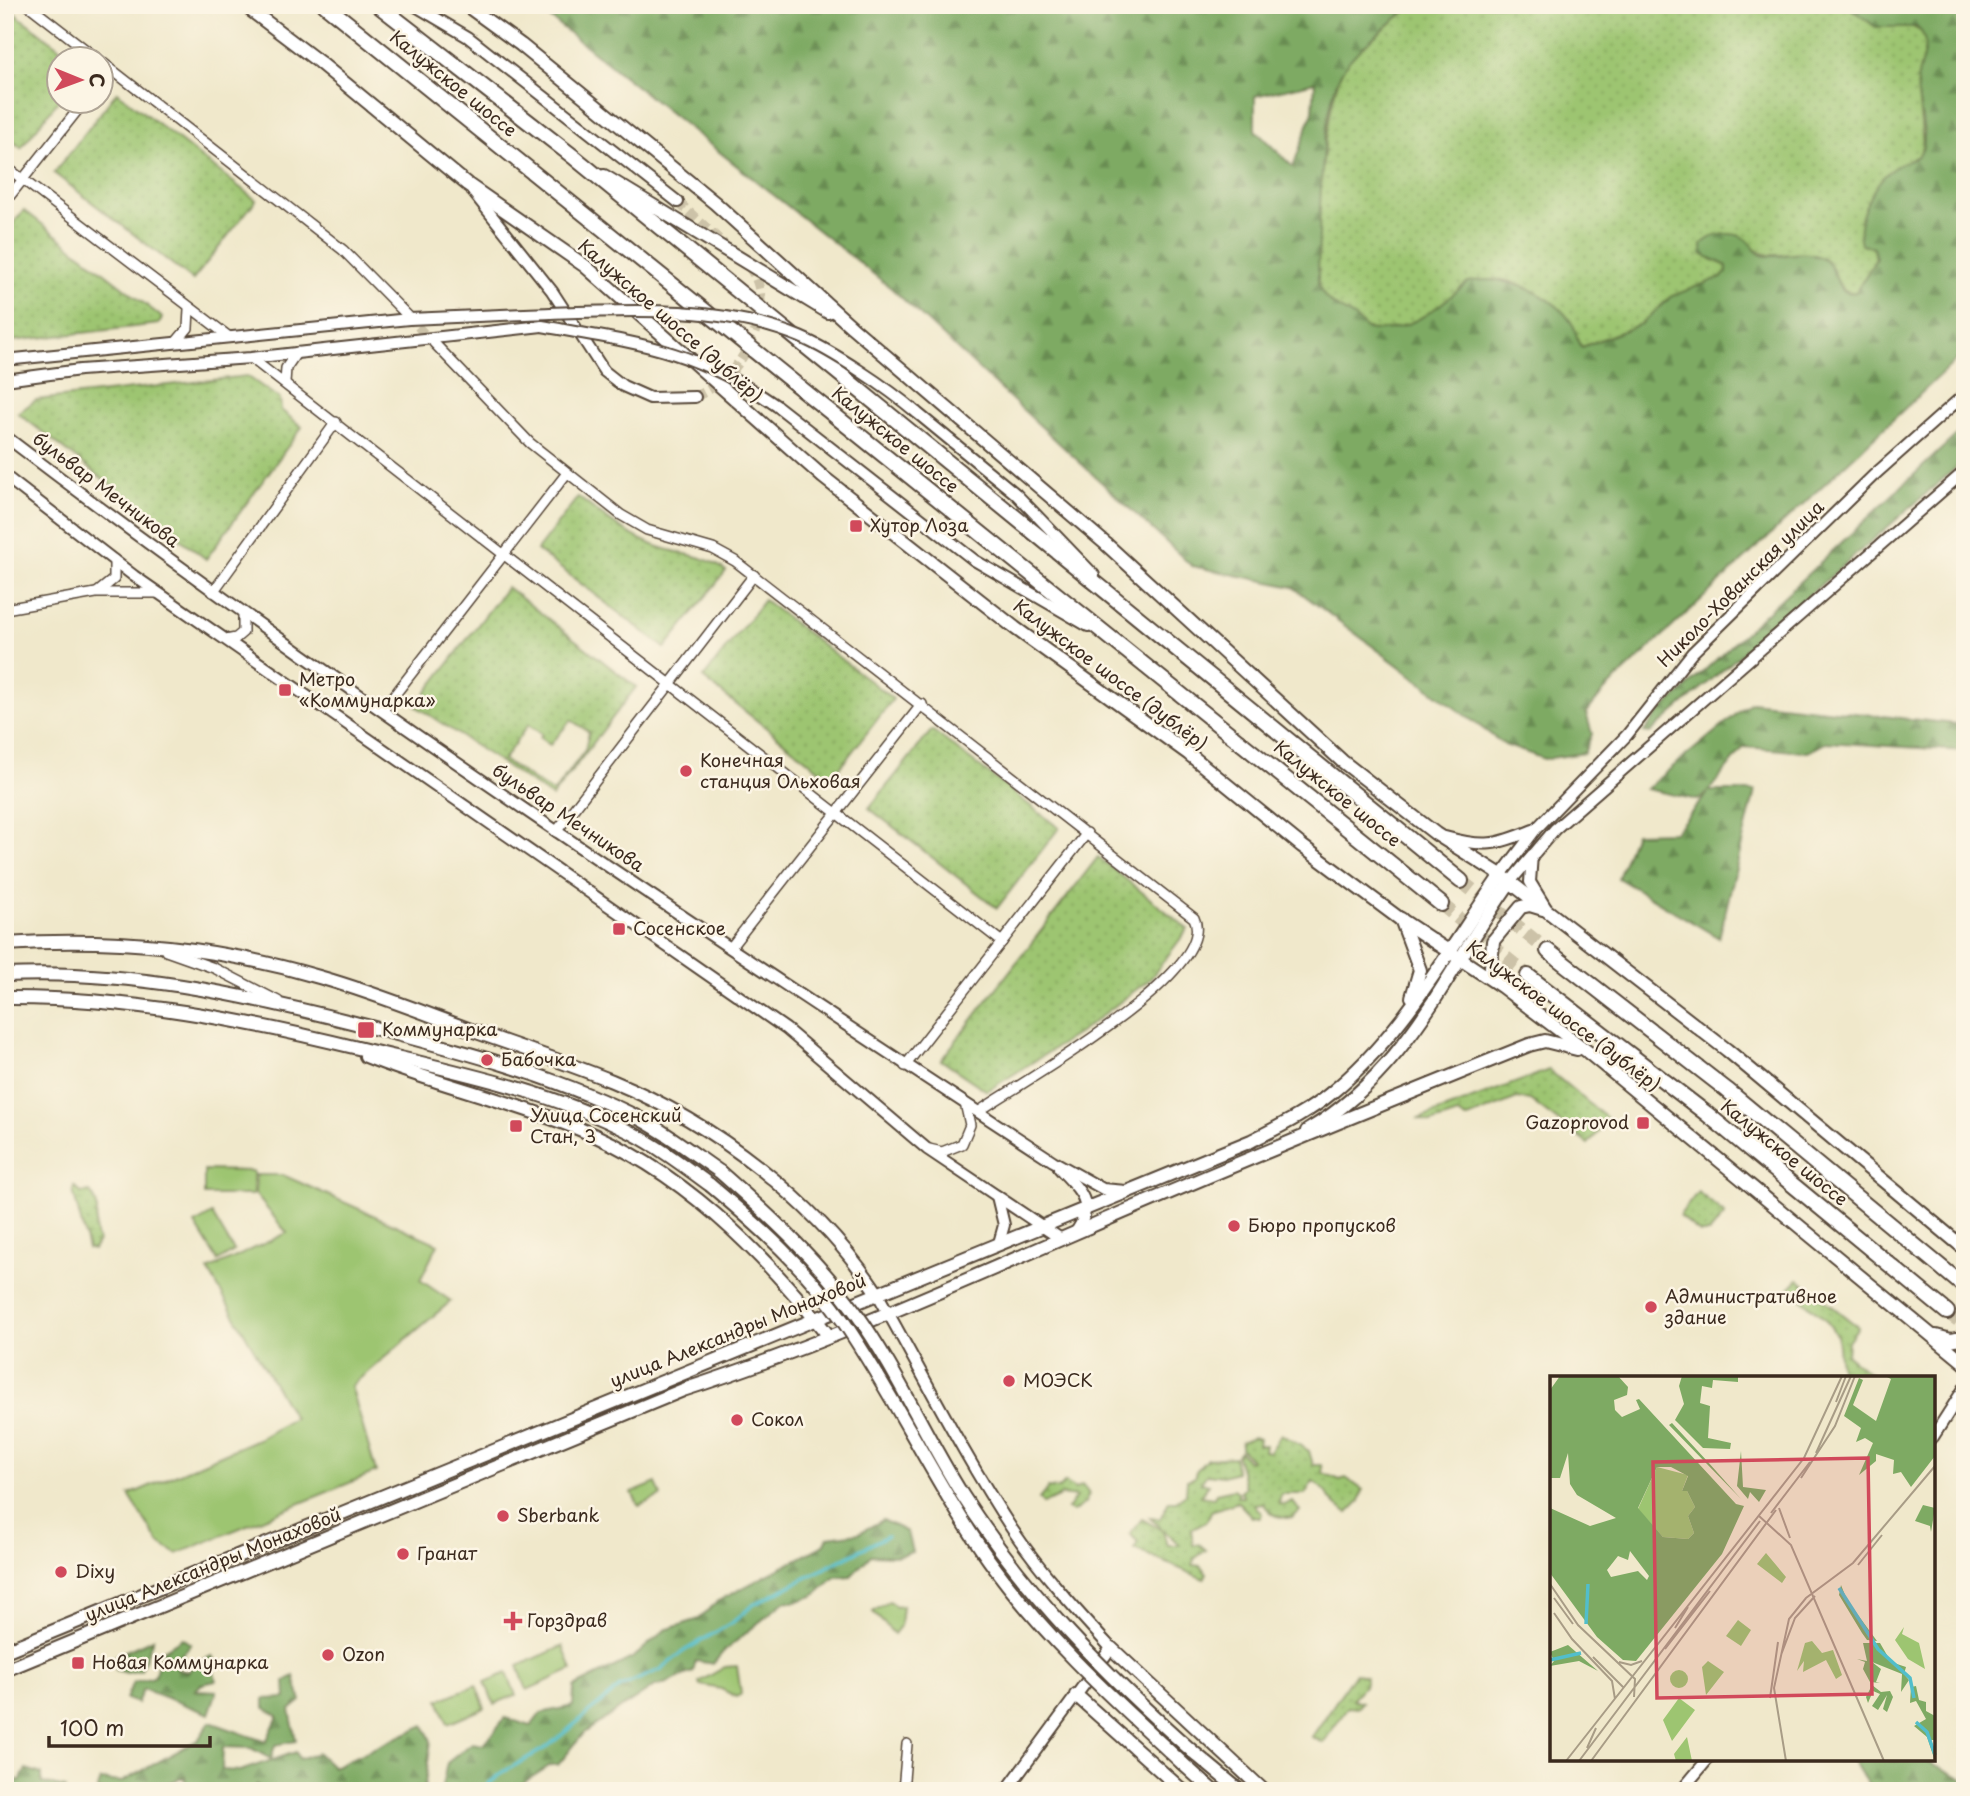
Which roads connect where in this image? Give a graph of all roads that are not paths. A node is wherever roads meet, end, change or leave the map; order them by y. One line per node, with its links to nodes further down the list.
1 (28, 5): 7 (street)
2 (244, 5): 13 (main road, Калужское шоссе (дублёр))
3 (325, 5): 44 (highway, Калужское шоссе)
4 (378, 5): 10 (highway, Калужское шоссе)
5 (414, 5): 15 (street)
6 (466, 5): 18 (main road)
7 (81, 46)
8 (116, 74): 17 (street)
9 (73, 116): 12 (street)
10 (575, 158): 18 (main road); 41 (highway, Калужское шоссе)
11 (5, 166): 12 (street)
12 (23, 179): 14 (street); 16 (street)
13 (467, 184): 28 (street); 58 (main road, Калужское шоссе (дублёр))
14 (5, 202)
15 (678, 202)
16 (189, 309): 19 (street); 20 (street)
17 (408, 316)
18 (852, 327): 52 (main road)
19 (228, 336): 20 (street); 41 (street, bridge)
20 (177, 341): 24 (street)
21 (434, 343): 32 (street)
22 (297, 352): 23 (street); 26 (street); 44 (street, bridge)
23 (251, 358): 25 (street); 26 (street)
24 (5, 360)
25 (5, 380)
26 (285, 383): 29 (street)
27 (1965, 394): 49 (street, Николо-Хованская улица)
28 (695, 397)
29 (336, 422): 34 (street); 37 (street)
30 (5, 436): 37 (street, бульвар Мечникова)
31 (1965, 471): 53 (street)
32 (567, 473): 34 (street); 36 (street)
33 (5, 476): 35 (street)
34 (504, 554): 45 (street); 47 (street)
35 (114, 561): 38 (street); 39 (street)
36 (754, 575): 45 (street); 46 (street)
37 (213, 592): 42 (street, бульвар Мечникова)
38 (96, 593): 39 (street); 40 (street)
39 (159, 593): 43 (street)
40 (5, 610)
41 (1130, 612): 55 (highway, Калужское шоссе)
42 (243, 613): 43 (street); 47 (street, бульвар Мечникова)
43 (226, 640): 78 (street)
44 (1115, 641): 56 (highway, Калужское шоссе)
45 (670, 683): 48 (street); 50 (street)
46 (922, 704): 48 (street); 51 (street)
47 (383, 710): 50 (street, бульвар Мечникова)
48 (835, 813): 59 (street); 62 (street)
49 (1536, 829): 52 (street); 54 (street, Николо-Хованская улица)
50 (556, 832): 62 (street, бульвар Мечникова)
51 (1087, 833): 59 (street); 76 (street)
52 (1436, 834): 54 (main road)
53 (1532, 854): 54 (street); 57 (street)
54 (1505, 878): 57 (main road); 63 (main road, улица Александры Монаховой); 65 (main road, улица Александры Монаховой)
55 (1461, 881)
56 (1441, 904)
57 (1547, 910): 68 (main road); 87 (main road)
58 (1401, 919): 63 (main road, Калужское шоссе (дублёр)); 71 (main road)
59 (1002, 942): 74 (street)
60 (5, 944): 61 (main road)
61 (148, 946): 70 (street); 89 (main road)
62 (731, 947): 74 (street, бульвар Мечникова)
63 (1449, 951): 65 (main road, Калужское шоссе (дублёр)); 71 (main road, улица Александры Монаховой)
64 (1548, 951): 88 (highway, Калужское шоссе)
65 (1461, 959): 68 (main road, Калужское шоссе (дублёр)); 77 (main road, улица Александры Монаховой)
66 (5, 975): 70 (main road)
67 (1528, 976): 91 (highway, Калужское шоссе)
68 (1501, 986): 73 (main road, Калужское шоссе (дублёр))
69 (5, 998): 72 (main road)
70 (285, 1005): 109 (main road, bridge)
71 (1405, 1015): 80 (main road, улица Александры Монаховой)
72 (327, 1040): 92 (main road); 108 (main road, bridge)
73 (1588, 1052): 77 (main road, улица Александры Монаховой); 93 (main road, Калужское шоссе (дублёр))
74 (905, 1066): 75 (street, бульвар Мечникова)
75 (965, 1102): 76 (street, бульвар Мечникова); 78 (street)
76 (978, 1112): 79 (street, бульвар Мечникова)
77 (1289, 1142): 84 (main road, улица Александры Монаховой)
78 (927, 1149): 81 (street)
79 (1053, 1161): 80 (street, бульвар Мечникова); 82 (street)
80 (1131, 1191): 82 (main road, улица Александры Монаховой)
81 (997, 1196): 83 (street); 86 (street)
82 (1086, 1210): 83 (main road, улица Александры Монаховой); 84 (street)
83 (1042, 1226): 85 (street); 86 (main road, улица Александры Монаховой)
84 (1076, 1233): 85 (main road, улица Александры Монаховой)
85 (1060, 1239): 90 (main road, улица Александры Монаховой)
86 (999, 1243): 89 (main road, улица Александры Монаховой)
87 (1965, 1249)
88 (1965, 1287)
89 (877, 1293): 90 (street); 92 (main road, улица Александры Монаховой)
90 (888, 1311): 94 (main road, улица Александры Монаховой); 99 (street)
91 (1947, 1312)
92 (815, 1318): 94 (main road); 100 (main road, улица Александры Монаховой)
93 (1926, 1331): 95 (main road); 96 (main road, Калужское шоссе (дублёр))
94 (828, 1335): 101 (main road, улица Александры Монаховой)
95 (1965, 1337)
96 (1965, 1363)
97 (1965, 1387): 98 (street)
98 (1935, 1434)
99 (1111, 1648): 102 (street); 110 (main road)
100 (5, 1651)
101 (5, 1670)
102 (1076, 1695): 106 (street); 107 (main road)
103 (907, 1744): 105 (street)
104 (1706, 1761): 111 (street)
105 (903, 1791)
106 (1006, 1791)
107 (1183, 1791)
108 (1213, 1791)
109 (1240, 1791)
110 (1264, 1791)
111 (1681, 1791)

